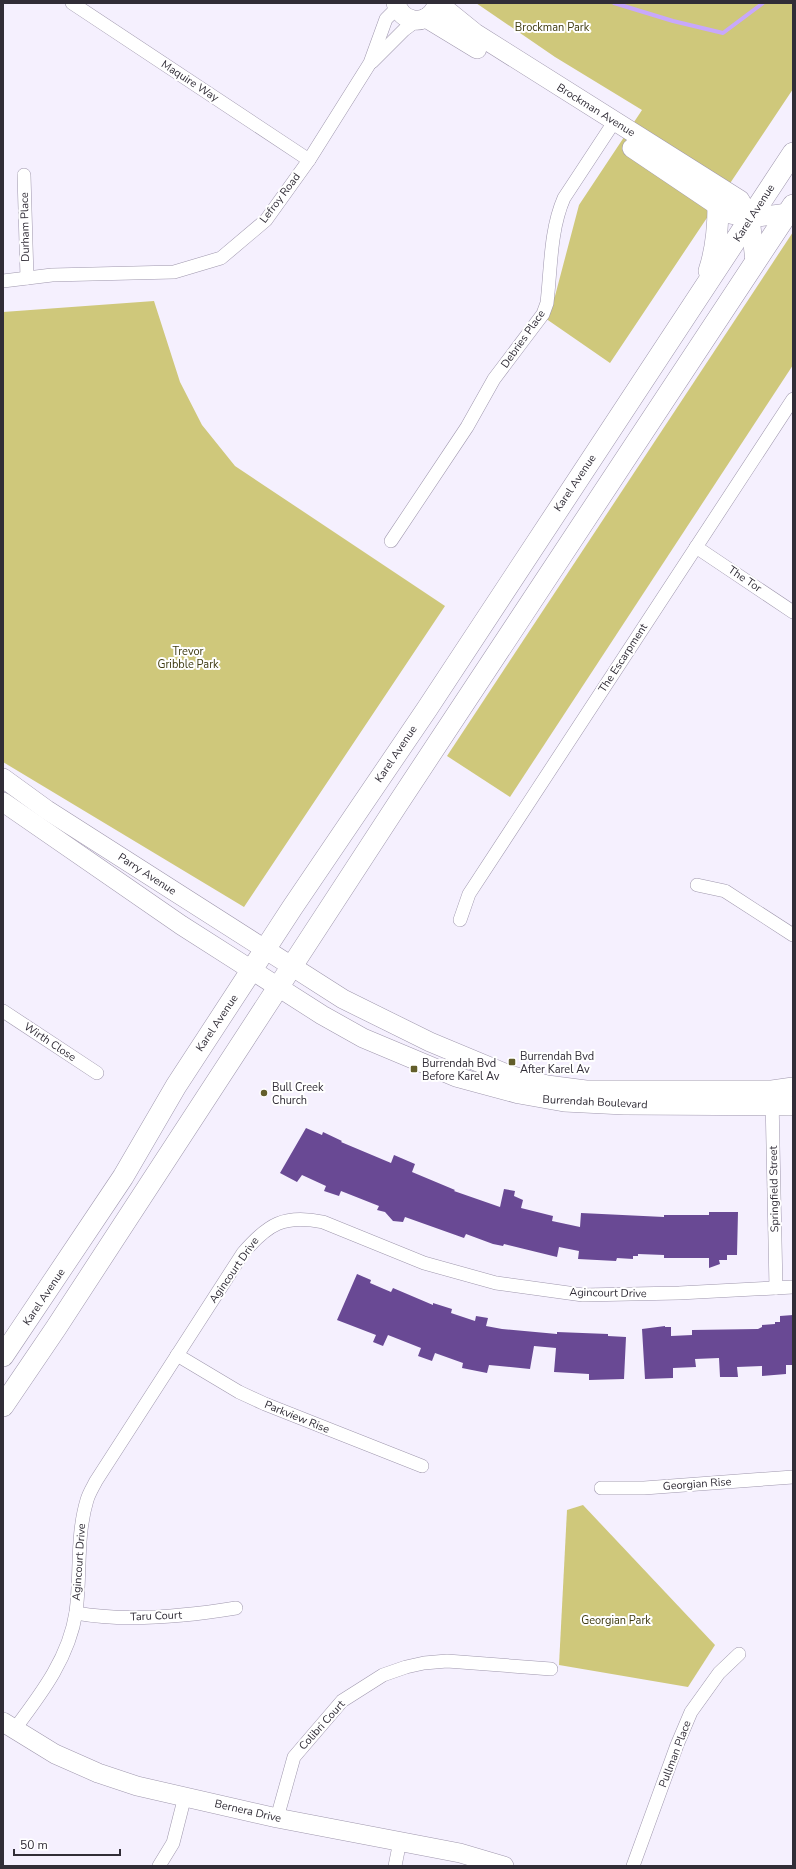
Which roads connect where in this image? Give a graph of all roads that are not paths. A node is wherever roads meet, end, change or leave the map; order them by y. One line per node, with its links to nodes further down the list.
1 (72, 3): 8 (street, Maquire Way)
2 (438, 3): 4 (main road); 6 (main road, Brockman Avenue)
3 (396, 6): 4 (main road, Brockman Avenue); 5 (street, Lefroy Road)
4 (421, 20): 5 (street, Lefroy Road); 6 (main road, Brockman Avenue)
5 (370, 63): 8 (street, Lefroy Road)
6 (611, 126): 10 (main road, Brockman Avenue); 12 (main road, Brockman Avenue); 18 (street, Debries Place)
7 (793, 153): 12 (main road, Karel Avenue)
8 (309, 160): 14 (street, Lefroy Road)
9 (24, 175): 14 (street, Durham Place)
10 (718, 206): 12 (main road, Brockman Avenue); 16 (main road)
11 (791, 209): 12 (main road, Brockman Avenue); 13 (main road)
12 (750, 218): 13 (main road, Brockman Avenue); 16 (main road, Karel Avenue)
13 (755, 261): 27 (main road)
14 (27, 278): 15 (street, Lefroy Road)
15 (3, 281)
16 (701, 294): 26 (main road, Karel Avenue)
17 (793, 399): 19 (street, The Escarpment)
18 (391, 541)
19 (696, 547): 20 (street, The Tor); 24 (street, The Escarpment)
20 (793, 612)
21 (4, 782): 26 (main road, Parry Avenue)
22 (3, 802): 28 (main road, Parry Avenue)
23 (698, 885): 25 (street)
24 (460, 920)
25 (793, 935)
26 (265, 950): 27 (main road, Parry Avenue); 28 (main road, Karel Avenue)
27 (292, 967): 29 (main road); 33 (main road, Burrendah Boulevard)
28 (252, 970): 29 (main road, Parry Avenue); 38 (main road, Karel Avenue)
29 (278, 988): 33 (main road, Burrendah Boulevard); 39 (main road)
30 (3, 1010): 31 (street, Wirth Close)
31 (97, 1073)
32 (793, 1087): 33 (main road, Burrendah Boulevard)
33 (772, 1098): 34 (main road, Burrendah Boulevard); 36 (street, Springfield Street)
34 (793, 1106)
35 (793, 1287): 36 (street, Agincourt Drive)
36 (776, 1288): 37 (street, Agincourt Drive)
37 (178, 1355): 40 (street, Parkview Rise); 44 (street, Agincourt Drive)
38 (3, 1356)
39 (3, 1406)
40 (422, 1466)
41 (793, 1477): 42 (street, Georgian Rise)
42 (601, 1488)
43 (236, 1608): 44 (street, Taru Court)
44 (76, 1613): 47 (street, Agincourt Drive)
45 (739, 1654): 54 (street, Pullman Place)
46 (551, 1669): 49 (street, Colibri Court)
47 (9, 1726): 48 (main road, Bernera Drive)
48 (185, 1796): 49 (main road, Bernera Drive); 51 (street)
49 (277, 1818): 50 (main road, Bernera Drive)
50 (400, 1841): 52 (street); 53 (main road, Bernera Drive)
51 (159, 1866)
52 (395, 1866)
53 (504, 1866)
54 (633, 1866)

